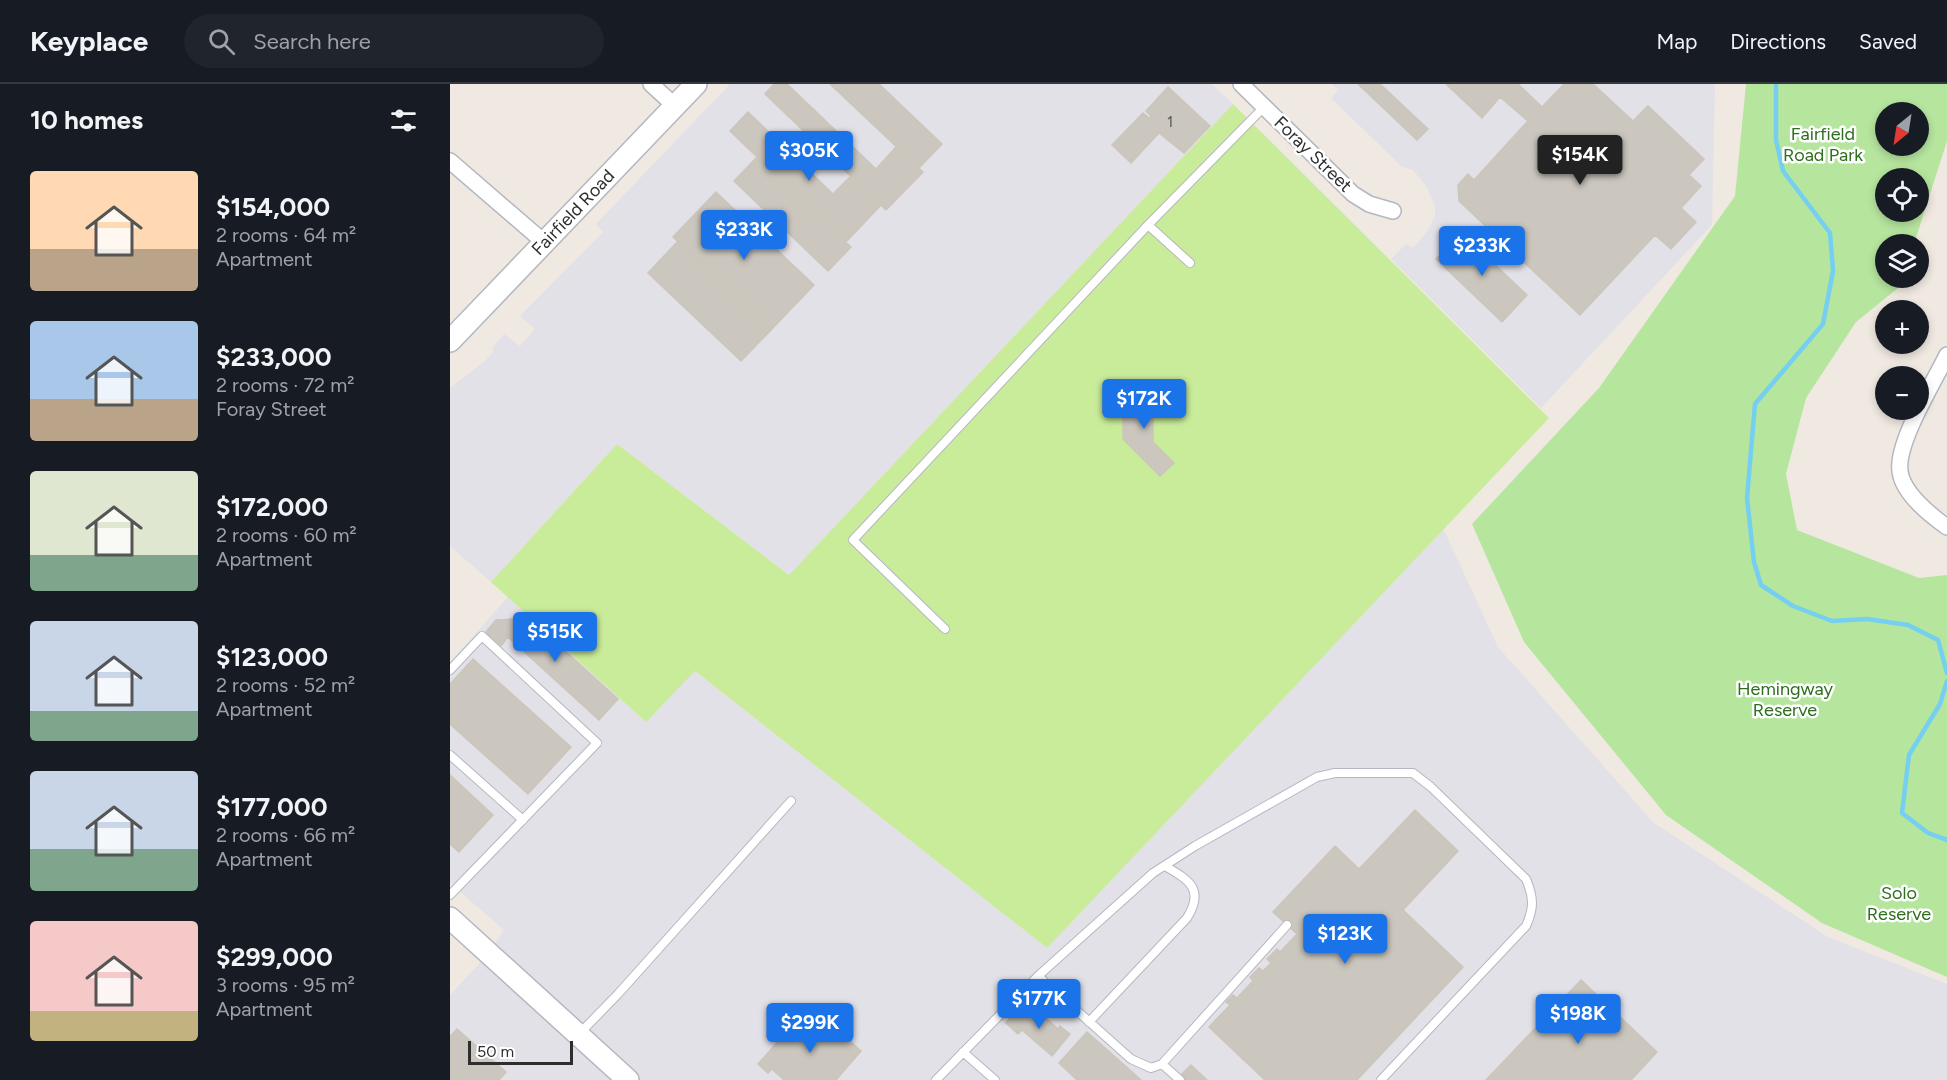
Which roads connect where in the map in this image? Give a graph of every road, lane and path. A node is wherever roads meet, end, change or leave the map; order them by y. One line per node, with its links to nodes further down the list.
1 (651, 84): 4 (street)
2 (696, 84): 4 (main road, Fairfield Road)
3 (1241, 84): 5 (street, Foray Street)
4 (675, 106): 9 (main road, Fairfield Road)
5 (1264, 107): 7 (street, Foray Street); 8 (lane)
6 (450, 161): 9 (street)
7 (1393, 211)
8 (1148, 225): 10 (lane); 14 (lane)
9 (545, 243): 11 (main road, Fairfield Road)
10 (1190, 263)
11 (450, 341)
12 (1947, 355): 13 (street)
13 (1945, 526)
14 (945, 629)
15 (450, 670): 18 (lane)
16 (450, 755): 18 (lane)
17 (791, 801): 25 (lane)
18 (523, 820): 20 (lane)
19 (1164, 866): 23 (lane); 24 (lane); 32 (lane)
20 (450, 895)
21 (450, 918): 25 (main road)
22 (1287, 925): 27 (lane)
23 (1038, 976): 24 (lane); 26 (lane)
24 (1089, 1022): 27 (lane)
25 (578, 1035): 28 (main road)
26 (963, 1052): 29 (lane); 30 (lane)
27 (1162, 1064): 31 (lane)
28 (628, 1080)
29 (936, 1080)
30 (995, 1080)
31 (1180, 1080)
32 (1381, 1080)

